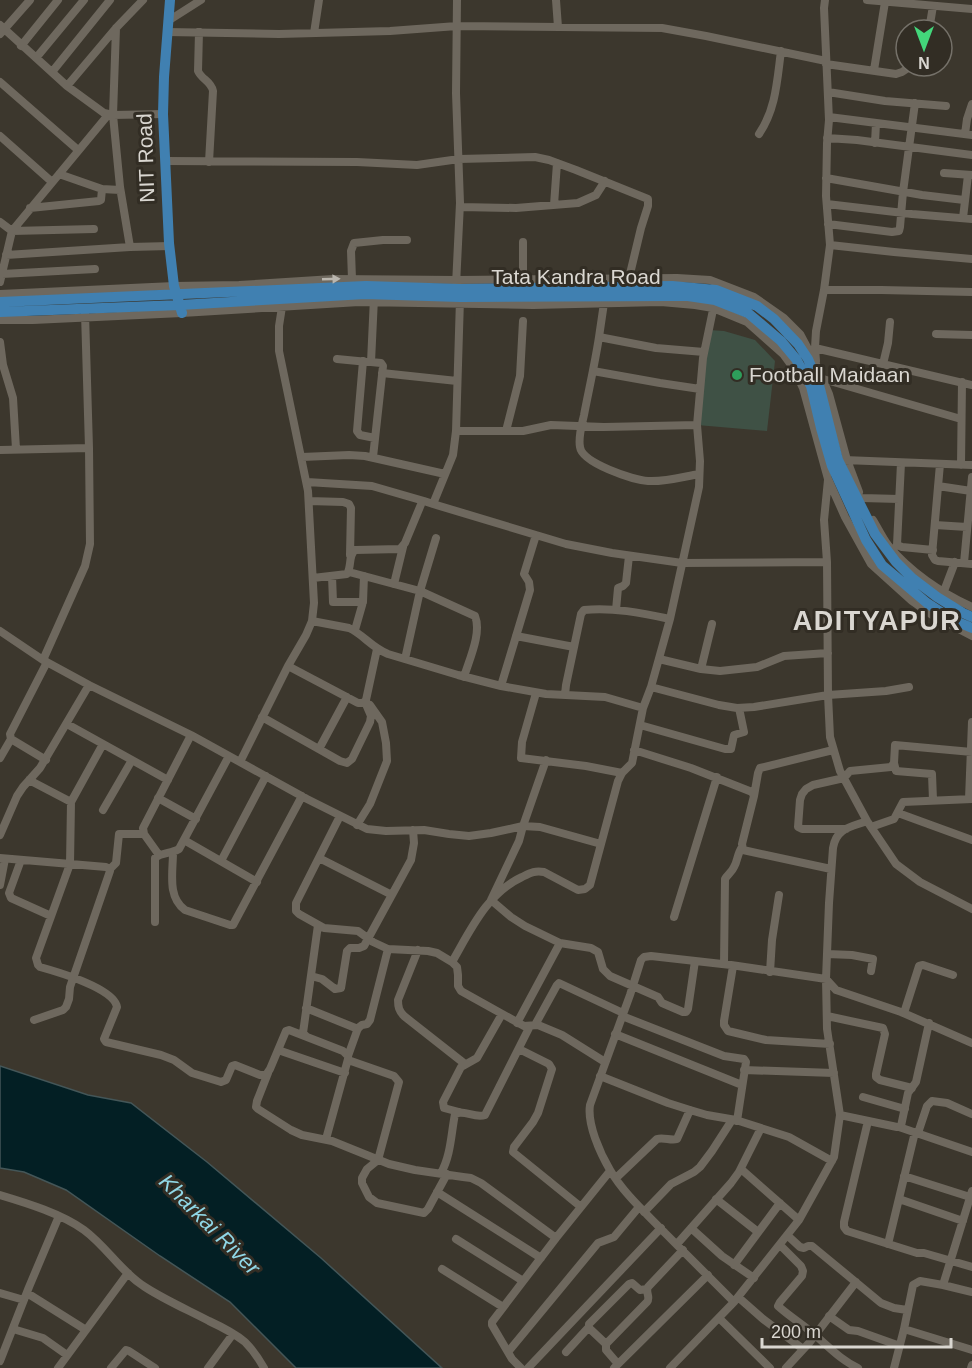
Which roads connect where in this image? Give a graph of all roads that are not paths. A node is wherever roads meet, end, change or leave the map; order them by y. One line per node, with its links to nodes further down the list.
1 (30, 0): 21 (street)
2 (58, 0): 24 (street)
3 (84, 0): 26 (street)
4 (110, 0): 29 (street)
5 (143, 0): 20 (street)
6 (170, 0): 17 (main road, NIT Road)
7 (201, 0): 17 (street)
8 (319, 0): 23 (street)
9 (457, 0): 18 (street)
10 (556, 0): 19 (street)
11 (825, 0): 27 (street)
12 (867, 0): 13 (street)
13 (885, 2): 14 (street); 28 (street)
14 (933, 6): 15 (street); 16 (street)
15 (972, 9)
16 (931, 18)
17 (167, 26): 22 (street); 37 (main road, NIT Road)
18 (457, 26): 19 (street); 23 (street); 50 (street)
19 (558, 27): 25 (street)
20 (116, 28): 32 (street); 38 (street)
21 (2, 30): 24 (street)
22 (199, 32): 23 (street); 52 (street)
23 (314, 33)
24 (21, 46): 26 (street)
25 (781, 51): 27 (street); 42 (street)
26 (36, 58): 29 (street)
27 (826, 62): 28 (street); 33 (street)
28 (874, 70): 30 (street)
29 (52, 72): 32 (street)
30 (894, 73)
31 (0, 82): 48 (street)
32 (67, 86): 38 (street)
33 (828, 92): 34 (street); 39 (street)
34 (915, 103): 36 (street); 41 (street)
35 (972, 104): 43 (street)
36 (946, 106)
37 (163, 114): 38 (street); 51 (main road, NIT Road)
38 (111, 115): 48 (street); 61 (street)
39 (829, 117): 40 (street); 45 (street)
40 (876, 123): 41 (street); 46 (street)
41 (912, 127): 43 (street); 47 (street)
42 (759, 134)
43 (969, 134)
44 (0, 136): 59 (street)
45 (827, 138): 46 (street); 57 (street)
46 (875, 143): 47 (street)
47 (909, 147): 49 (street); 62 (street)
48 (78, 150): 55 (street)
49 (972, 155)
50 (459, 159): 52 (street); 53 (street); 66 (street)
51 (166, 161): 52 (street); 77 (main road, NIT Road)
52 (209, 162)
53 (557, 163): 58 (street); 65 (street)
54 (944, 173): 56 (street)
55 (59, 174): 59 (street); 60 (street)
56 (970, 175): 63 (street)
57 (826, 178): 62 (street); 64 (street)
58 (605, 181): 65 (street); 83 (street)
59 (52, 182): 67 (street)
60 (102, 189): 61 (street); 67 (street)
61 (120, 190): 78 (street)
62 (903, 192): 63 (street); 68 (street)
63 (964, 200): 69 (street)
64 (826, 204): 68 (street); 71 (street)
65 (554, 205): 66 (street)
66 (460, 207): 88 (street)
67 (30, 208): 73 (street)
68 (902, 213): 69 (street); 71 (street)
69 (967, 219)
70 (0, 223): 73 (street)
71 (828, 224): 76 (street)
72 (94, 229): 73 (street)
73 (12, 231): 79 (street)
74 (407, 240): 84 (street)
75 (523, 242): 85 (street)
76 (830, 245): 80 (street); 87 (street)
77 (170, 246): 78 (street); 86 (main road, NIT Road)
78 (130, 247): 79 (street)
79 (6, 255): 82 (street)
80 (972, 259)
81 (95, 269): 82 (street)
82 (1, 278)
83 (629, 278): 85 (street); 91 (street)
84 (352, 279): 86 (street, one-way to 84); 88 (street)
85 (522, 279): 88 (street)
86 (176, 290): 88 (main road, Tata Kandra Road); 90 (street); 93 (main road, Tata Kandra Road); 96 (main road, NIT Road)
87 (824, 290): 89 (street); 107 (street)
88 (458, 292): 91 (main road, Tata Kandra Road); 92 (main road, Tata Kandra Road); 94 (street); 116 (street)
89 (972, 292)
90 (0, 294)
91 (716, 295): 94 (street); 108 (street); 111 (street); 117 (main road, Tata Kandra Road); 132 (main road, Tata Kandra Road); 140 (street)
92 (374, 298): 95 (street); 96 (main road, Tata Kandra Road); 110 (street)
93 (0, 302)
94 (604, 303): 105 (street)
95 (282, 307): 96 (street); 130 (street)
96 (181, 309): 98 (main road, Tata Kandra Road)
97 (0, 312): 99 (main road, Tata Kandra Road)
98 (85, 313): 99 (main road, Tata Kandra Road); 127 (street)
99 (33, 315): 100 (street)
100 (0, 320)
101 (523, 321): 125 (street)
102 (890, 322): 112 (street)
103 (936, 334): 104 (street)
104 (972, 336)
105 (598, 337): 108 (street); 113 (street)
106 (0, 342): 115 (street)
107 (814, 348): 111 (street); 112 (street)
108 (704, 352): 120 (street)
109 (338, 359): 110 (street)
110 (367, 362): 114 (street); 126 (street)
111 (816, 364): 117 (street)
112 (883, 364): 118 (street)
113 (593, 371): 120 (street); 122 (street)
114 (382, 373): 116 (street); 126 (street)
115 (4, 379): 128 (street)
116 (457, 381): 124 (street)
117 (821, 382): 121 (street); 132 (main road, Tata Kandra Road)
118 (962, 382): 119 (street); 121 (street)
119 (972, 385)
120 (700, 389): 123 (street)
121 (962, 418): 135 (street)
122 (581, 426): 123 (street); 125 (street); 138 (street)
123 (697, 426): 138 (street)
124 (456, 431): 125 (street); 137 (street)
125 (506, 431)
126 (375, 438): 131 (street)
127 (89, 448): 128 (street); 184 (street)
128 (16, 449): 129 (street)
129 (0, 450)
130 (302, 457): 131 (street); 141 (street)
131 (373, 457): 137 (street)
132 (839, 462): 133 (street); 140 (street); 144 (street); 160 (main road, Tata Kandra Road); 174 (main road, Tata Kandra Road)
133 (901, 462): 134 (street); 145 (street)
134 (940, 464): 135 (street); 142 (street)
135 (961, 465): 136 (street)
136 (972, 465)
137 (445, 474): 147 (street)
138 (699, 474): 157 (street)
139 (972, 477): 143 (street)
140 (828, 479): 156 (street); 178 (street)
141 (307, 482): 146 (street); 147 (street)
142 (938, 486): 143 (street); 148 (street)
143 (971, 491): 149 (street)
144 (862, 498): 145 (street); 160 (street)
145 (899, 499): 153 (street)
146 (309, 501): 154 (street); 163 (street)
147 (429, 503): 150 (street); 152 (street)
148 (935, 525): 149 (street); 153 (street)
149 (967, 527): 158 (street)
150 (536, 535): 155 (street); 177 (street)
151 (436, 538): 165 (street)
152 (403, 547): 154 (street); 164 (street)
153 (933, 550): 158 (street)
154 (350, 555): 159 (street)
155 (629, 556): 157 (street); 169 (street)
156 (826, 562): 157 (street); 181 (street)
157 (682, 563): 171 (street)
158 (964, 563): 166 (street)
159 (349, 572): 161 (street); 162 (street)
160 (914, 575): 166 (street); 170 (main road, Tata Kandra Road)
161 (332, 576): 163 (street); 167 (street)
162 (364, 576): 164 (street); 167 (street)
163 (313, 578): 172 (street)
164 (394, 584): 165 (street)
165 (420, 591): 182 (street); 187 (street)
166 (944, 591): 168 (street)
167 (363, 602): 175 (street)
168 (972, 607)
169 (615, 610): 171 (street); 179 (street)
170 (972, 617)
171 (670, 619): 183 (street)
172 (312, 621): 175 (street); 185 (street)
173 (712, 624): 186 (street)
174 (972, 628)
175 (355, 630): 180 (street)
176 (0, 631): 184 (street)
177 (516, 636): 179 (street); 189 (street)
178 (972, 636)
179 (574, 647): 193 (street)
180 (377, 649): 182 (street); 196 (street)
181 (828, 653): 186 (street); 194 (street)
182 (405, 659): 187 (street)
183 (658, 659): 186 (street); 190 (street)
184 (45, 661): 188 (street); 204 (street)
185 (288, 666): 195 (street); 199 (street)
186 (700, 669)
187 (464, 677): 189 (street)
188 (89, 685): 201 (street); 203 (street)
189 (501, 686): 192 (street)
190 (651, 687): 197 (street); 198 (street)
191 (909, 687): 194 (street)
192 (536, 693): 193 (street); 214 (street)
193 (565, 695): 197 (street)
194 (828, 695): 198 (street); 208 (street)
195 (347, 697): 196 (street); 206 (street)
196 (366, 701): 206 (street); 235 (street)
197 (643, 708): 202 (street)
198 (739, 708): 202 (street)
199 (262, 717): 206 (street); 215 (street)
200 (972, 722): 209 (street)
201 (67, 724): 205 (street); 212 (street)
202 (640, 725): 207 (street)
203 (191, 735): 210 (street); 222 (street)
204 (11, 739): 211 (street); 212 (street)
205 (103, 744): 213 (street); 228 (street)
206 (319, 749)
207 (634, 750): 217 (street); 219 (street)
208 (833, 750): 220 (street); 224 (street)
209 (971, 752): 216 (street); 226 (street)
210 (229, 756): 215 (street); 232 (street)
211 (0, 758)
212 (46, 760): 221 (street)
213 (132, 760): 222 (street); 229 (street)
214 (546, 760): 217 (street); 236 (street)
215 (240, 762): 218 (street)
216 (894, 764): 220 (street); 227 (street)
217 (622, 773): 243 (street)
218 (266, 776): 223 (street); 250 (street)
219 (717, 777): 224 (street); 261 (street)
220 (844, 778): 234 (street); 237 (street)
221 (29, 780): 228 (street); 233 (street)
222 (168, 780): 225 (street)
223 (302, 796): 231 (street); 254 (street)
224 (754, 796): 244 (street)
225 (158, 798): 232 (street); 239 (street)
226 (970, 799): 227 (street)
227 (933, 800): 230 (street)
228 (71, 802): 251 (street)
229 (103, 810)
230 (898, 813): 234 (street); 242 (street)
231 (340, 816): 235 (street); 247 (street)
232 (196, 819): 241 (street)
233 (3, 823): 240 (street)
234 (869, 824): 237 (street); 259 (street)
235 (357, 825): 238 (street)
236 (522, 826): 238 (street); 243 (street); 258 (street)
237 (846, 829): 253 (street)
238 (413, 830): 256 (street)
239 (144, 834): 246 (street); 252 (street)
240 (0, 835)
241 (184, 840): 245 (street); 250 (street)
242 (972, 840)
243 (602, 844): 258 (street)
244 (742, 847): 253 (street); 271 (street)
245 (173, 852): 246 (street); 254 (street)
246 (159, 855): 262 (street)
247 (319, 858): 256 (street); 263 (street)
248 (2, 859): 249 (street); 255 (street)
249 (21, 861): 251 (street); 260 (street)
250 (221, 861): 254 (street)
251 (70, 864): 252 (street); 260 (street)
252 (110, 869): 275 (street)
253 (831, 869): 268 (street)
254 (257, 882)
255 (0, 885)
256 (392, 895): 264 (street)
257 (779, 895): 273 (street)
258 (491, 900): 265 (street); 270 (street)
259 (972, 909)
260 (51, 916): 275 (street)
261 (674, 917)
262 (154, 922)
263 (318, 925): 264 (street); 276 (street)
264 (368, 938): 266 (street); 276 (street)
265 (560, 943): 278 (street); 285 (street)
266 (388, 949): 267 (street); 288 (street)
267 (418, 950): 270 (street); 297 (street)
268 (827, 954): 272 (street); 277 (street)
269 (695, 961): 271 (street); 278 (street); 278 (street)
270 (452, 962): 281 (street)
271 (729, 965): 273 (street); 292 (street)
272 (871, 970)
273 (770, 972): 277 (street)
274 (953, 975): 280 (street)
275 (74, 976): 284 (street); 299 (street)
276 (311, 976): 279 (street)
277 (826, 979): 280 (street); 283 (street)
278 (633, 986): 282 (street)
279 (306, 1008): 288 (street); 290 (street)
280 (904, 1013): 286 (street)
281 (502, 1014): 285 (street); 297 (street)
282 (623, 1015): 287 (street); 289 (street); 298 (street)
283 (827, 1016): 292 (street); 304 (street)
284 (34, 1020)
285 (517, 1023): 287 (street)
286 (929, 1023): 291 (street); 304 (street)
287 (533, 1026): 293 (street); 296 (street)
288 (358, 1029): 295 (street)
289 (615, 1034): 296 (street); 303 (street)
290 (307, 1037): 294 (street); 295 (street)
291 (972, 1043)
292 (830, 1044): 301 (street)
293 (519, 1049): 308 (street); 330 (street)
294 (278, 1050): 299 (street); 300 (street)
295 (348, 1058): 300 (street); 318 (street)
296 (605, 1062): 302 (street)
297 (465, 1064): 308 (street)
298 (744, 1070): 301 (street); 303 (street)
299 (268, 1072): 316 (street)
300 (345, 1072): 316 (street)
301 (834, 1073): 310 (street)
302 (600, 1076): 307 (street); 322 (street)
303 (742, 1084): 311 (street)
304 (912, 1088): 306 (street)
305 (863, 1096): 306 (street)
306 (905, 1109): 313 (street)
307 (690, 1110): 311 (street); 322 (street)
308 (459, 1112): 321 (street)
309 (972, 1113): 315 (street)
310 (840, 1115): 312 (street); 319 (street)
311 (734, 1120): 314 (street); 331 (street)
312 (868, 1121): 313 (street); 341 (street)
313 (899, 1127): 315 (street)
314 (761, 1128): 319 (street); 320 (street)
315 (916, 1133): 317 (street); 323 (street)
316 (326, 1139): 318 (street)
317 (972, 1152)
318 (378, 1160): 321 (street); 324 (street)
319 (832, 1161): 333 (street)
320 (741, 1168): 327 (street); 329 (street)
321 (444, 1174): 324 (street); 339 (street)
322 (613, 1174): 330 (street); 331 (street)
323 (904, 1176): 325 (street); 328 (street)
324 (437, 1192): 344 (street)
325 (971, 1194): 334 (street)
326 (0, 1195): 332 (street)
327 (716, 1199): 336 (street); 337 (street)
328 (899, 1200): 334 (street); 341 (street)
329 (780, 1203): 333 (street); 337 (street)
330 (581, 1207): 339 (street)
331 (642, 1209): 335 (street); 374 (street)
332 (59, 1216): 349 (street); 358 (street)
333 (799, 1220): 338 (street)
334 (963, 1221): 345 (street)
335 (661, 1228): 343 (street); 385 (street)
336 (691, 1228): 343 (street); 346 (street)
337 (758, 1232): 346 (street)
338 (787, 1235): 342 (street); 353 (street)
339 (556, 1238): 344 (street)
340 (456, 1239): 352 (street)
341 (888, 1244): 345 (street)
342 (780, 1245): 351 (street); 369 (street)
343 (680, 1247): 350 (street); 355 (street)
344 (541, 1258): 352 (street)
345 (951, 1260): 347 (street); 354 (street)
346 (734, 1265): 351 (street)
347 (972, 1267)
348 (442, 1269): 360 (street)
349 (128, 1273): 367 (street); 368 (street)
350 (708, 1275): 359 (street); 378 (street)
351 (754, 1278): 359 (street)
352 (523, 1281): 360 (street)
353 (856, 1282): 361 (street); 362 (street)
354 (943, 1284): 356 (street); 361 (street)
355 (647, 1289): 364 (street); 370 (street)
356 (972, 1292)
357 (0, 1293): 358 (street)
358 (25, 1296): 365 (street); 367 (street)
359 (736, 1300): 363 (street); 372 (street)
360 (503, 1307): 374 (street)
361 (907, 1310): 366 (street)
362 (830, 1316): 369 (street); 371 (street)
363 (719, 1318): 386 (street); 387 (street)
364 (588, 1328): 370 (street); 375 (street)
365 (13, 1329): 376 (street); 377 (street)
366 (904, 1329): 371 (street); 373 (street)
367 (86, 1330): 376 (street)
368 (233, 1334): 379 (street); 383 (street)
369 (815, 1335): 372 (street); 389 (street)
370 (606, 1344): 378 (street)
371 (900, 1346): 390 (street)
372 (803, 1349): 388 (street)
373 (972, 1350)
374 (508, 1352): 384 (street)
375 (566, 1352)
376 (67, 1355): 380 (street)
377 (0, 1361)
378 (616, 1366)
379 (212, 1367)
380 (58, 1368)
381 (111, 1368): 382 (street)
382 (155, 1368)
383 (264, 1368)
384 (521, 1368)
385 (528, 1368)
386 (670, 1368)
387 (770, 1368)
388 (786, 1368)
389 (858, 1368)
390 (895, 1368)

